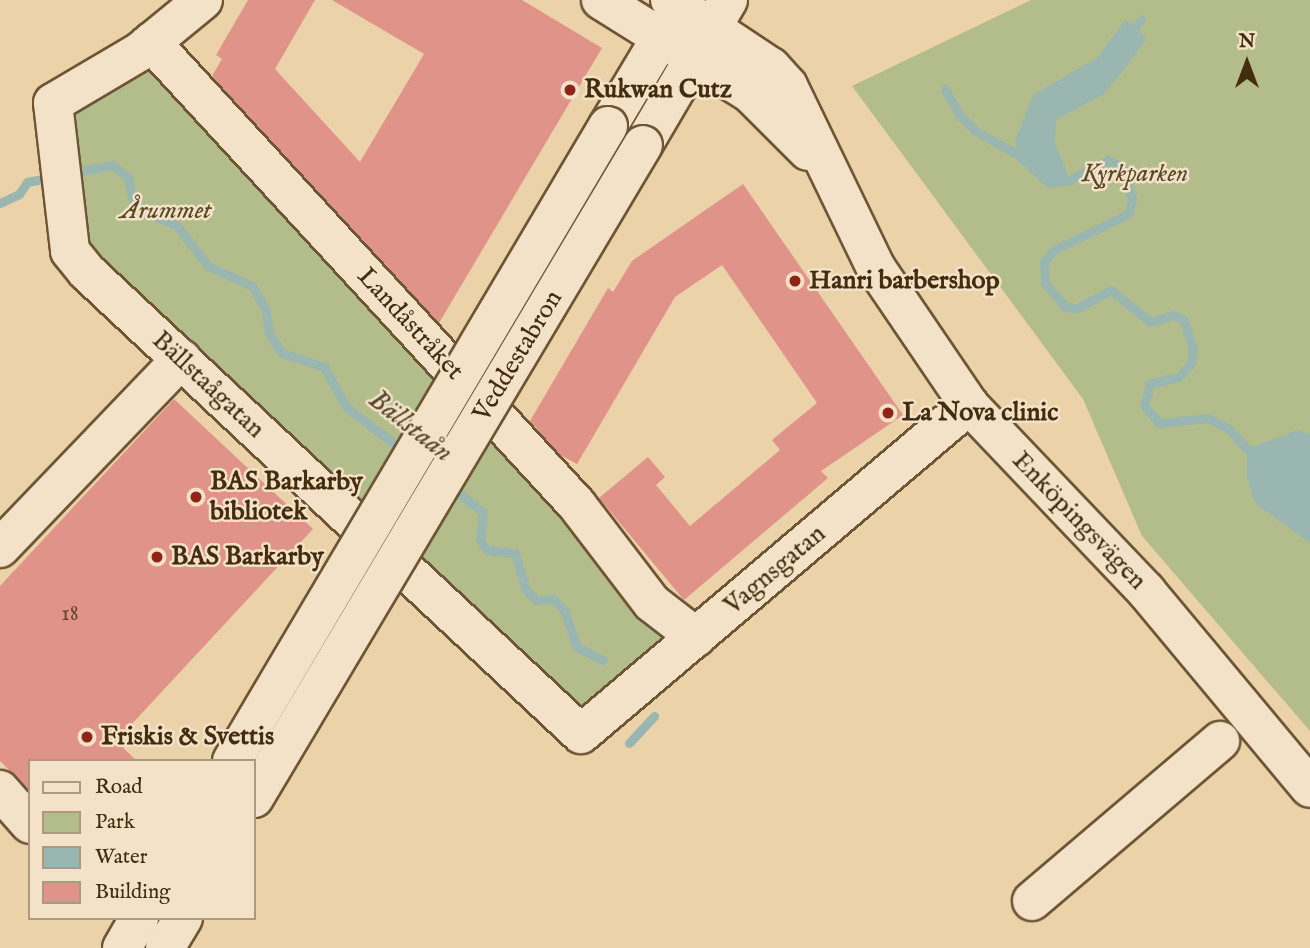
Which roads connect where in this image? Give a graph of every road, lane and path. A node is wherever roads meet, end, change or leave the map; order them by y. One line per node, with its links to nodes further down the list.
1 (203, 0): 5 (street)
2 (601, 0): 3 (street, Enköpingsvägen)
3 (673, 11): 4 (street, Enköpingsvägen); 12 (street, Veddestabron, bridge)
4 (712, 28): 7 (street, Enköpingsvägen); 15 (street, Veddestabron, bridge)
5 (151, 42): 6 (street, Bällstaågatan); 9 (street, Landåstråket)
6 (181, 359): 8 (street); 10 (street, Bällstaågatan)
7 (969, 405): 9 (street, Vagnsgatan); 13 (street, Enköpingsvägen)
8 (0, 548)
9 (696, 637): 10 (street, Vagnsgatan)
10 (581, 734)
11 (1220, 741): 17 (street)
12 (233, 759)
13 (1310, 788)
14 (0, 790): 16 (street)
15 (256, 795)
16 (28, 822)
17 (1032, 901)
18 (138, 920): 20 (street)
19 (182, 920): 21 (street)
20 (121, 948)
21 (165, 948)

